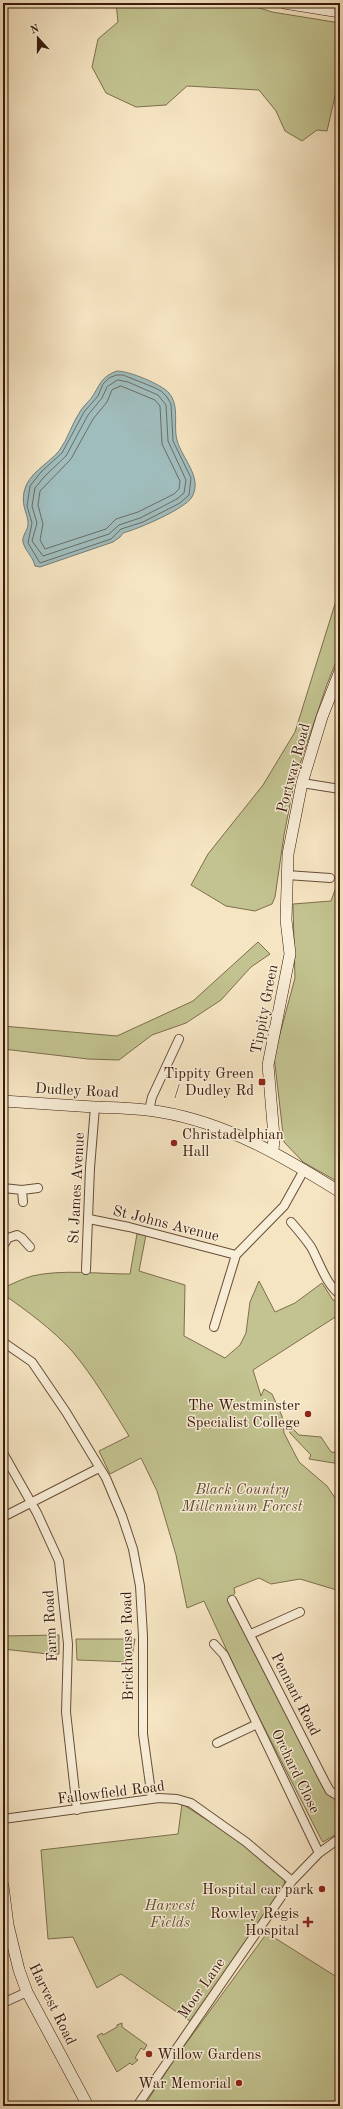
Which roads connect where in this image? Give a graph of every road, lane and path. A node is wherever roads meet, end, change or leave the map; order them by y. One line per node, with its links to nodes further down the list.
1 (284, 3): 2 (street)
2 (340, 12)
3 (340, 671): 4 (street, Portway Road)
4 (302, 783): 5 (street); 6 (street, Portway Road)
5 (340, 788)
6 (287, 875): 7 (street); 8 (street, Portway Road)
7 (330, 878)
8 (286, 920): 13 (street, Tippity Green)
9 (179, 1039): 12 (street)
10 (3, 1101): 11 (street, Dudley Road)
11 (95, 1107): 12 (street, Dudley Road); 20 (street, St James Avenue)
12 (149, 1110): 13 (street, Dudley Road)
13 (272, 1151): 14 (street, Dudley Road)
14 (304, 1170): 18 (street, Dudley Road); 24 (street)
15 (3, 1188): 17 (street)
16 (38, 1188): 17 (street)
17 (22, 1190): 19 (street)
18 (340, 1192)
19 (23, 1202)
20 (89, 1219): 24 (street, St Johns Avenue); 25 (street, St James Avenue)
21 (291, 1222): 26 (street)
22 (3, 1242): 23 (street)
23 (30, 1247)
24 (236, 1255): 27 (street)
25 (86, 1270)
26 (340, 1294)
27 (214, 1327)
28 (3, 1342): 30 (street, Brickhouse Road)
29 (3, 1453): 31 (street, Farm Road)
30 (99, 1468): 31 (street); 40 (street, Brickhouse Road)
31 (32, 1502): 32 (street); 41 (street, Farm Road)
32 (3, 1517)
33 (232, 1600): 35 (street, Pennant Road)
34 (300, 1612): 35 (street)
35 (251, 1634): 39 (street, Pennant Road)
36 (214, 1644): 37 (street, Orchard Close)
37 (257, 1724): 38 (street, Orchard Close); 44 (street, Orchard Close)
38 (217, 1743)
39 (340, 1797)
40 (152, 1799): 41 (street, Fallowfield Road); 45 (street, Fallowfield Road)
41 (77, 1810): 42 (street, Fallowfield Road)
42 (3, 1819)
43 (340, 1838): 44 (street, Moor Lane)
44 (319, 1853): 45 (street, Moor Lane)
45 (292, 1880): 50 (street, Moor Lane)
46 (3, 1886): 47 (street, Harvest Road)
47 (28, 1992): 48 (street); 49 (street, Harvest Road)
48 (3, 2003)
49 (88, 2106)
50 (137, 2106)

